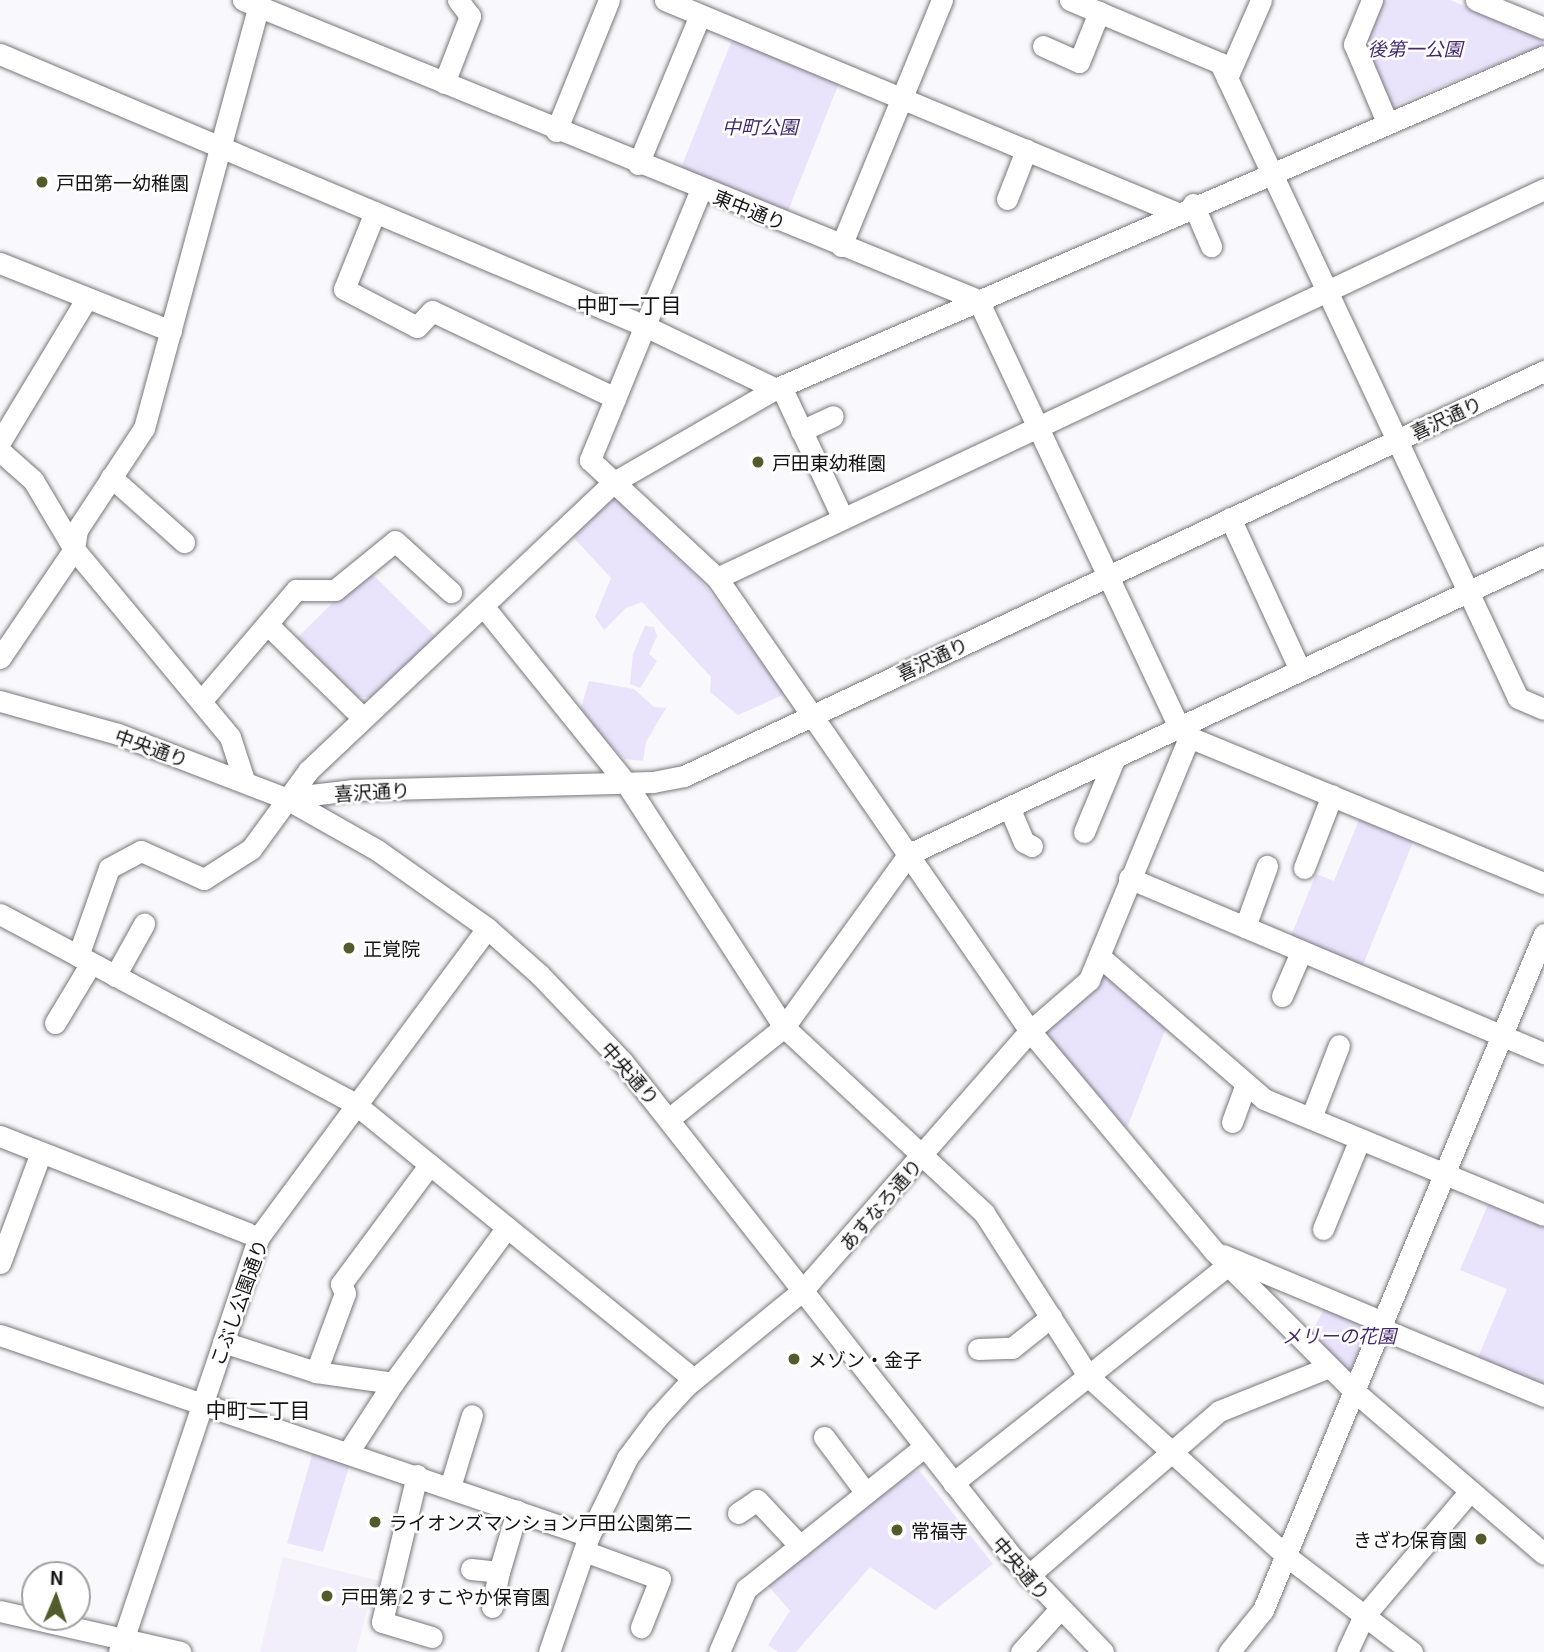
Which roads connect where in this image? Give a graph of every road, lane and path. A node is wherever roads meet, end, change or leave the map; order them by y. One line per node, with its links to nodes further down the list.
1 (458, 0): 16 (street)
2 (609, 0): 19 (street)
3 (942, 0): 17 (street)
4 (1070, 0): 10 (street)
5 (1261, 0): 15 (street)
6 (1372, 0): 18 (street)
7 (1476, 0): 11 (street)
8 (254, 2): 16 (street, 東中通り); 20 (street)
9 (684, 6): 17 (street); 22 (street)
10 (1099, 12): 12 (street); 15 (street)
11 (1544, 27)
12 (1044, 46)
13 (0, 54): 20 (street)
14 (1544, 56): 18 (street)
15 (1227, 78): 23 (street)
16 (444, 83): 19 (street, 東中通り)
17 (903, 98): 21 (street); 29 (street)
18 (1387, 122): 23 (street)
19 (556, 131): 22 (street, 東中通り)
20 (223, 147): 28 (street); 36 (street)
21 (1026, 149): 26 (street); 27 (street)
22 (638, 164): 25 (street, 東中通り)
23 (1270, 172): 27 (street); 32 (street)
24 (1544, 189): 32 (street)
25 (701, 190): 29 (street, 東中通り); 35 (street)
26 (1006, 199)
27 (1184, 208): 30 (street); 34 (street)
28 (375, 212): 35 (street); 39 (street)
29 (841, 246): 34 (street, 東中通り)
30 (1211, 246)
31 (0, 263): 33 (street)
32 (1327, 290): 41 (street); 43 (street)
33 (88, 298): 36 (street); 44 (street)
34 (978, 300): 38 (street); 41 (street)
35 (645, 326): 38 (street); 39 (street)
36 (171, 331): 46 (street)
37 (1544, 371): 43 (street, 喜沢通り)
38 (775, 389): 42 (street); 47 (street)
39 (615, 398): 47 (street)
40 (833, 416): 42 (street)
41 (1038, 424): 48 (street); 53 (street)
42 (801, 431): 48 (street)
43 (1395, 440): 49 (street, 喜沢通り); 56 (street)
44 (0, 442)
45 (0, 450): 51 (street)
46 (111, 477): 50 (street); 51 (street)
47 (614, 482): 54 (street); 57 (street)
48 (842, 517): 54 (street)
49 (1230, 518): 53 (street, 喜沢通り); 60 (street)
50 (184, 542)
51 (74, 549): 59 (street); 61 (street)
52 (1544, 556): 56 (street)
53 (1109, 574): 64 (street, 喜沢通り); 66 (street)
54 (716, 578): 64 (street)
55 (451, 592): 58 (street)
56 (1468, 592): 60 (street); 63 (street)
57 (484, 607): 65 (street); 69 (street)
58 (267, 624): 61 (street); 65 (street)
59 (0, 658)
60 (1300, 670): 66 (street)
61 (202, 700): 68 (street)
62 (0, 701): 68 (street, 中央通り)
63 (1544, 709)
64 (810, 716): 69 (street, 喜沢通り); 75 (street)
65 (363, 718): 71 (street)
66 (1184, 733): 67 (street); 70 (street); 78 (street, あすなろ通り)
67 (1115, 757): 72 (street); 73 (street)
68 (244, 780): 71 (street, 中央通り)
69 (626, 783): 71 (street, 喜沢通り); 91 (street)
70 (1332, 795): 77 (street); 79 (street)
71 (285, 798): 83 (street, 中央通り); 87 (street)
72 (1009, 807): 74 (street); 75 (street)
73 (1084, 832)
74 (1032, 846)
75 (909, 854): 91 (street); 92 (street)
76 (1267, 866): 82 (street)
77 (1304, 868)
78 (1129, 878): 82 (street); 86 (street, あすなろ通り)
79 (1544, 883)
80 (0, 914): 87 (street)
81 (144, 924): 88 (street)
82 (1245, 927): 85 (street)
83 (487, 928): 97 (street, こぶし公園通り); 98 (street, 中央通り)
84 (1544, 934): 93 (street)
85 (1301, 952): 89 (street); 93 (street)
86 (1098, 956): 92 (street, あすなろ通り); 96 (street)
87 (84, 959): 88 (street); 90 (street)
88 (115, 976): 97 (street)
89 (1282, 996)
90 (55, 1023)
91 (784, 1027): 98 (street); 104 (street)
92 (1030, 1031): 104 (street, あすなろ通り); 111 (street)
93 (1502, 1036): 95 (street); 106 (street)
94 (1339, 1045): 99 (street)
95 (1544, 1053)
96 (1246, 1084): 99 (street); 100 (street)
97 (354, 1103): 105 (street); 117 (street, こぶし公園通り)
98 (670, 1118): 113 (street, 中央通り)
99 (1311, 1118): 102 (street)
100 (1232, 1122)
101 (0, 1136): 103 (street)
102 (1360, 1139): 106 (street); 109 (street)
103 (41, 1152): 110 (street); 112 (street)
104 (923, 1155): 113 (street, あすなろ通り); 114 (street)
105 (429, 1164): 108 (street); 120 (street)
106 (1445, 1174): 107 (street); 115 (street)
107 (1544, 1215)
108 (508, 1227): 122 (street); 123 (street)
109 (1323, 1229)
110 (248, 1233)
111 (1221, 1258): 115 (street); 119 (street); 121 (street)
112 (0, 1264)
113 (802, 1291): 122 (street, あすなろ通り); 129 (street, 中央通り)
114 (1051, 1317): 118 (street); 121 (street)
115 (1381, 1325): 124 (street); 125 (street)
116 (0, 1335): 126 (street)
117 (223, 1342): 120 (street); 126 (street, こぶし公園通り)
118 (978, 1349)
119 (1329, 1367): 124 (street); 130 (street)
120 (316, 1373): 123 (street)
121 (1089, 1377): 130 (street); 133 (street)
122 (694, 1379): 139 (street, あすなろ通り)
123 (393, 1383): 131 (street)
124 (1354, 1391): 135 (street); 142 (street)
125 (1544, 1396)
126 (202, 1403): 131 (street); 152 (street, こぶし公園通り)
127 (472, 1415): 134 (street)
128 (824, 1437): 136 (street)
129 (924, 1447): 133 (street, 中央通り); 136 (street)
130 (1170, 1450): 142 (street); 145 (street)
131 (349, 1451): 132 (street)
132 (417, 1475): 134 (street); 151 (street)
133 (953, 1483): 145 (street, 中央通り)
134 (450, 1487): 137 (street)
135 (1470, 1491): 141 (street); 149 (street)
136 (866, 1493): 140 (street)
137 (517, 1511): 139 (street); 144 (street)
138 (738, 1513): 140 (street)
139 (587, 1544): 150 (street); 154 (street, あすなろ通り)
140 (800, 1546): 155 (street)
141 (1544, 1554)
142 (1285, 1555): 149 (street); 158 (street)
143 (471, 1569): 144 (street)
144 (499, 1572): 146 (street)
145 (1028, 1576): 148 (street, 中央通り)
146 (492, 1607)
147 (0, 1611): 152 (street)
148 (1059, 1611): 156 (street); 157 (street, 中央通り)
149 (1364, 1616): 159 (street); 160 (street)
150 (641, 1627)
151 (432, 1637)
152 (120, 1645): 153 (street)
153 (180, 1652)
154 (549, 1652)
155 (719, 1652)
156 (1021, 1652)
157 (1103, 1652)
158 (1229, 1652)
159 (1347, 1652)
160 (1412, 1652)

